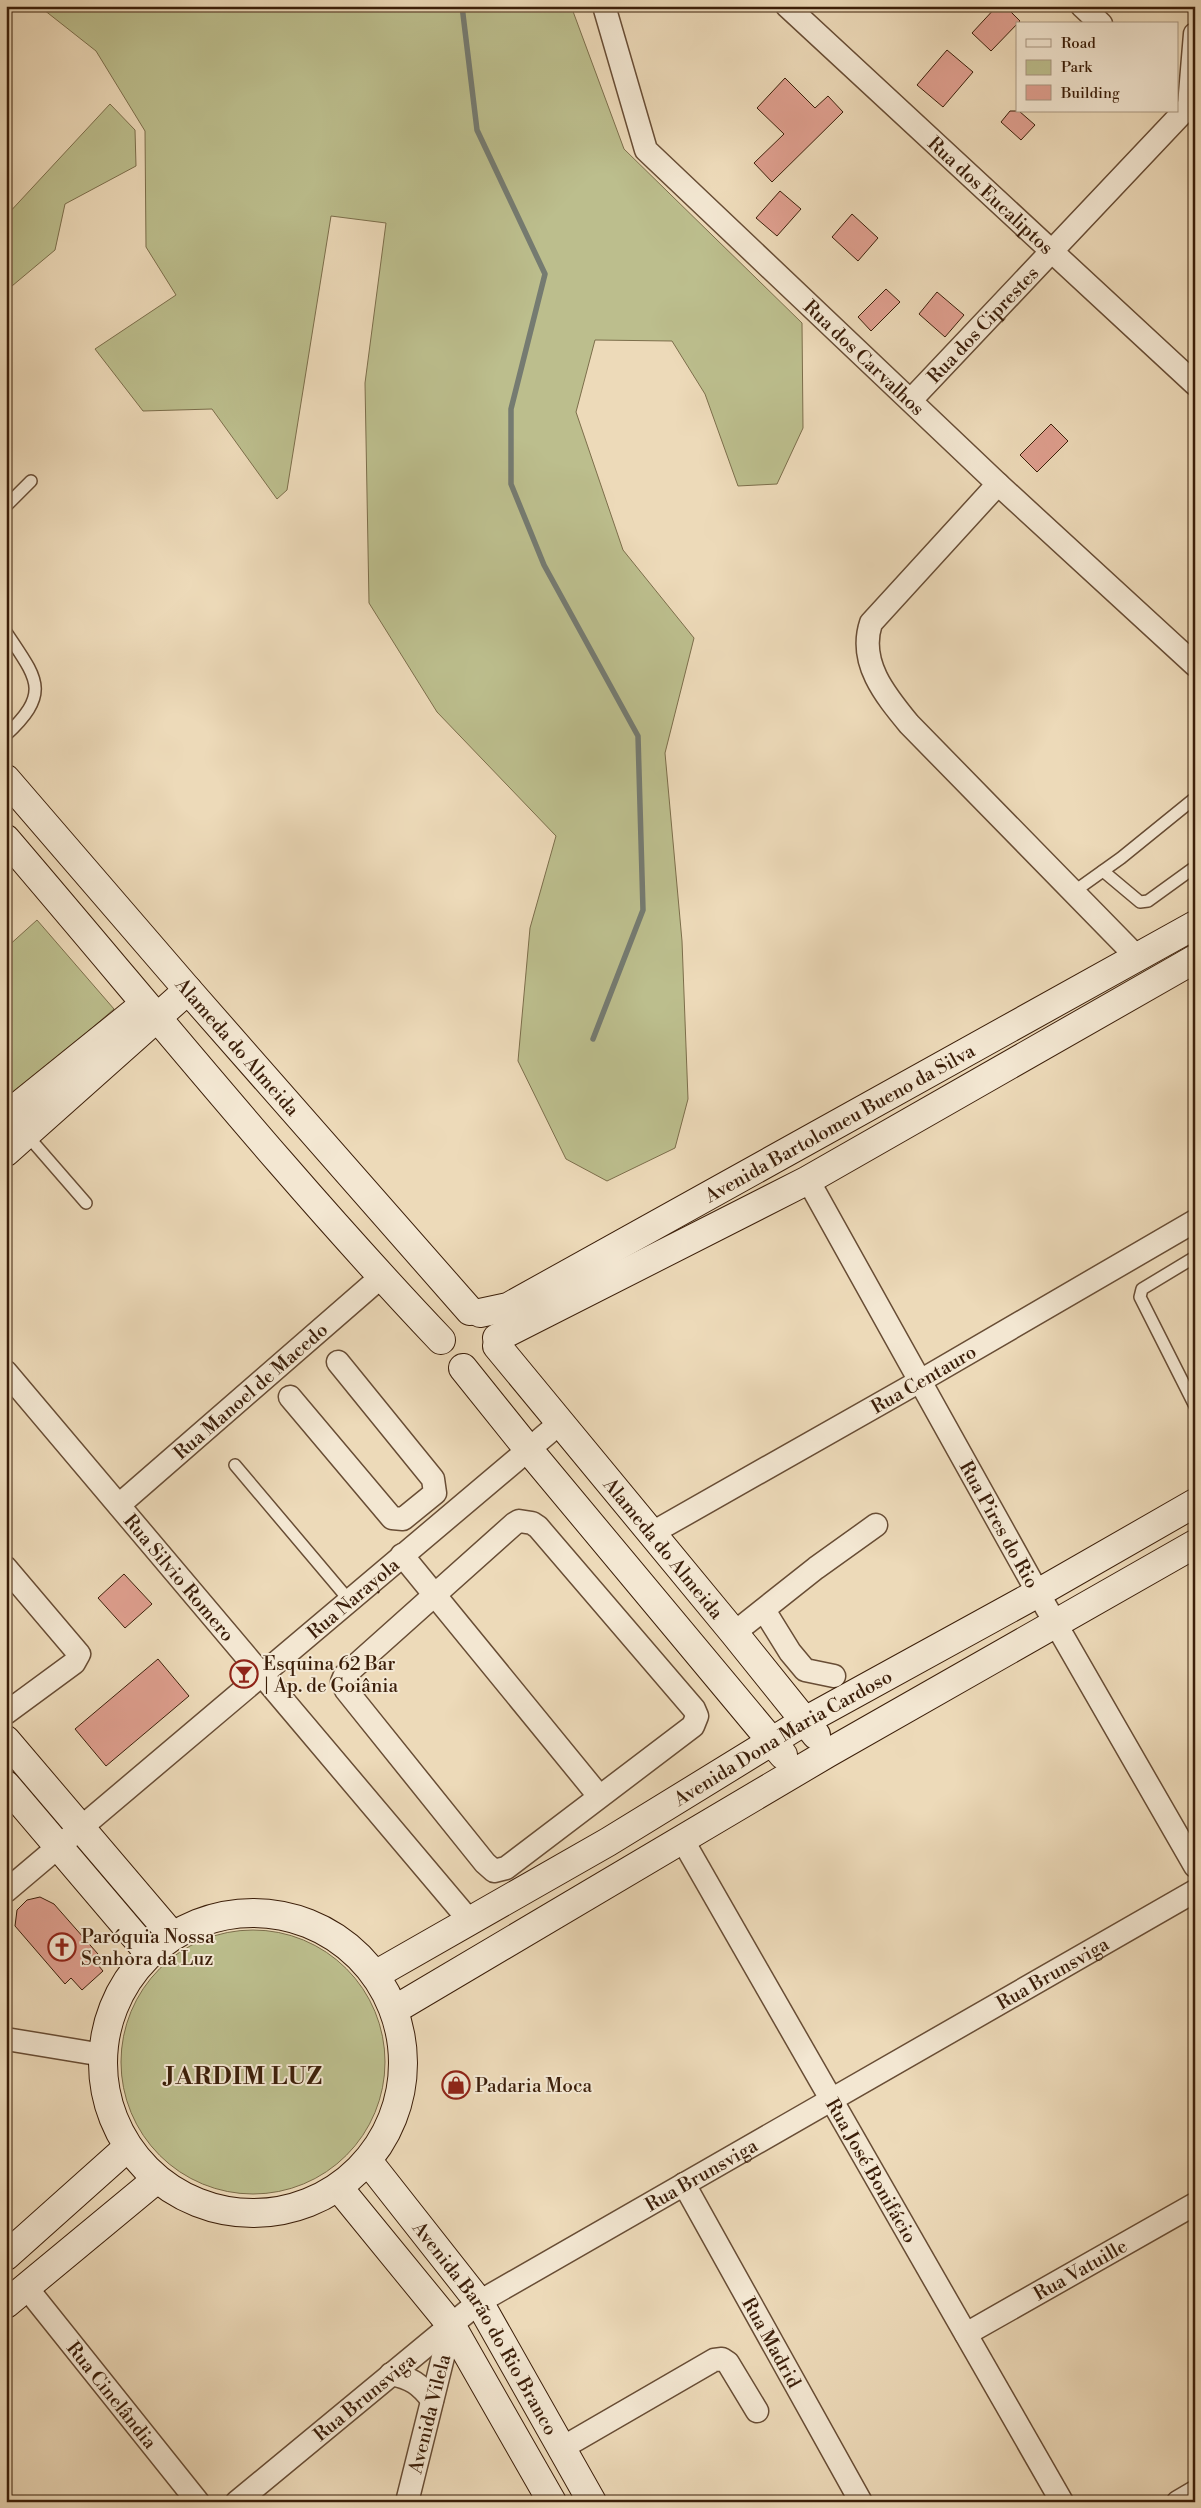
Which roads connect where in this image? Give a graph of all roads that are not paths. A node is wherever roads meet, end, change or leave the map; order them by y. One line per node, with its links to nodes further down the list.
1 (604, 6): 9 (street, Rua dos Carvalhos)
2 (787, 6): 7 (street, Rua dos Eucaliptos)
3 (1082, 6): 4 (street)
4 (1099, 22)
5 (1195, 34): 6 (street, Rua dos Ciprestes)
6 (1187, 105): 7 (street, Rua dos Ciprestes)
7 (1051, 252): 8 (street, Rua dos Eucaliptos); 9 (street, Rua dos Ciprestes)
8 (1195, 384)
9 (911, 400): 11 (street, Rua dos Carvalhos)
10 (32, 481): 12 (lane)
11 (998, 484): 14 (street, Rua dos Carvalhos); 21 (street)
12 (6, 506)
13 (6, 632): 15 (lane)
14 (1195, 664)
15 (6, 735)
16 (6, 779): 25 (street, Alameda do Almeida)
17 (1195, 798): 20 (lane)
18 (6, 839): 26 (street)
19 (1195, 867): 20 (lane)
20 (1103, 871): 21 (lane)
21 (1072, 893): 23 (street)
22 (1195, 925): 23 (street, Avenida Bartolomeu Bueno da Silva)
23 (1137, 957): 35 (street, Avenida Bartolomeu Bueno da Silva)
24 (1195, 959): 30 (street, Avenida Bartolomeu Bueno da Silva)
25 (181, 982): 26 (street); 35 (street, Alameda do Almeida)
26 (151, 1010): 27 (street); 28 (street); 34 (street)
27 (6, 1116)
28 (26, 1134): 29 (street); 31 (lane)
29 (6, 1152)
30 (808, 1180): 37 (street, Avenida Bartolomeu Bueno da Silva); 41 (street, Rua Pires do Rio)
31 (86, 1203)
32 (1195, 1221): 41 (street, Rua Centauro)
33 (1195, 1256): 43 (lane)
34 (381, 1277): 36 (street); 48 (street, Rua Manoel de Macedo)
35 (475, 1312): 36 (street); 37 (street)
36 (441, 1340): 39 (street)
37 (497, 1342): 39 (street); 44 (street, Alameda do Almeida)
38 (338, 1362): 49 (street)
39 (463, 1368): 45 (street)
40 (6, 1372): 48 (street, Rua Silvio Romero)
41 (920, 1381): 52 (street, Rua Centauro); 56 (street, Rua Pires do Rio)
42 (290, 1397): 49 (street)
43 (1195, 1406)
44 (561, 1422): 45 (street, Rua Narayola); 52 (street, Alameda do Almeida)
45 (528, 1450): 51 (street, Rua Narayola); 67 (street)
46 (236, 1465): 58 (lane)
47 (1195, 1503): 56 (street, Avenida Dona Maria Cardoso)
48 (119, 1505): 62 (street, Rua Silvio Romero)
49 (418, 1507): 51 (street)
50 (876, 1525): 59 (street)
51 (436, 1526): 54 (street, Rua Narayola)
52 (652, 1533): 61 (street, Alameda do Almeida)
53 (1195, 1544): 60 (street, Avenida Dona Maria Cardoso)
54 (402, 1555): 57 (street); 58 (street, Rua Narayola)
55 (6, 1568): 64 (street)
56 (1038, 1593): 60 (street, Rua Pires do Rio); 65 (street, Avenida Dona Maria Cardoso)
57 (436, 1594): 71 (street); 71 (street); 71 (street)
58 (349, 1600): 62 (street, Rua Narayola)
59 (764, 1610): 61 (street); 63 (street)
60 (1056, 1624): 68 (street, Avenida Dona Maria Cardoso); 75 (street, Rua Pires do Rio)
61 (734, 1633): 65 (street, Alameda do Almeida)
62 (262, 1675): 72 (street, Rua Narayola); 78 (street, Rua Silvio Romero)
63 (834, 1676)
64 (6, 1713)
65 (806, 1721): 67 (street, Avenida Dona Maria Cardoso); 68 (street, Alameda do Almeida)
66 (6, 1740): 72 (street)
67 (773, 1741): 69 (street); 78 (street, Avenida Dona Maria Cardoso)
68 (828, 1753): 69 (street, Avenida Dona Maria Cardoso)
69 (796, 1773): 73 (street, Avenida Dona Maria Cardoso)
70 (6, 1785): 74 (street)
71 (599, 1796)
72 (81, 1829): 74 (street, Rua Narayola); 79 (street)
73 (682, 1839): 82 (street, Avenida Dona Maria Cardoso); 85 (street, Rua José Bonifácio)
74 (59, 1847): 76 (street, Rua Narayola); 80 (street)
75 (1195, 1866)
76 (6, 1891)
77 (1195, 1891): 85 (street, Rua Brunsviga)
78 (469, 1920): 81 (street, Avenida Dona Maria Cardoso)
79 (172, 1935): 80 (street); 81 (street)
80 (149, 1954): 84 (street)
81 (375, 1975): 82 (street)
82 (394, 2010): 87 (street)
83 (6, 2039): 84 (street)
84 (103, 2055): 86 (street)
85 (831, 2100): 89 (street, Rua Brunsviga); 96 (street, Rua José Bonifácio)
86 (128, 2147): 88 (street); 92 (street)
87 (368, 2161): 90 (street); 94 (street, Avenida Barão do Rio Branco)
88 (157, 2180): 90 (street); 93 (street)
89 (684, 2184): 94 (street, Rua Brunsviga); 107 (street, Rua Madrid)
90 (339, 2188): 95 (street, Avenida Barão do Rio Branco)
91 (1195, 2204): 96 (street, Rua Vatuille)
92 (6, 2256)
93 (16, 2295): 102 (street, Rua Cinelândia)
94 (478, 2302): 95 (street, Rua Brunsviga); 100 (street, Avenida Barão do Rio Branco)
95 (451, 2324): 97 (street, Rua Brunsviga); 98 (street, Avenida Vilela); 105 (street, Avenida Barão do Rio Branco)
96 (966, 2334): 108 (street, Rua José Bonifácio)
97 (391, 2374): 98 (street); 103 (street, Rua Brunsviga)
98 (432, 2400): 104 (street, Avenida Vilela)
99 (757, 2411): 100 (street)
100 (562, 2448): 106 (street, Avenida Barão do Rio Branco)
101 (1195, 2492): 109 (street)
102 (198, 2502)
103 (237, 2502)
104 (407, 2502)
105 (552, 2502)
106 (592, 2502)
107 (861, 2502)
108 (1062, 2502)
109 (1178, 2502)

